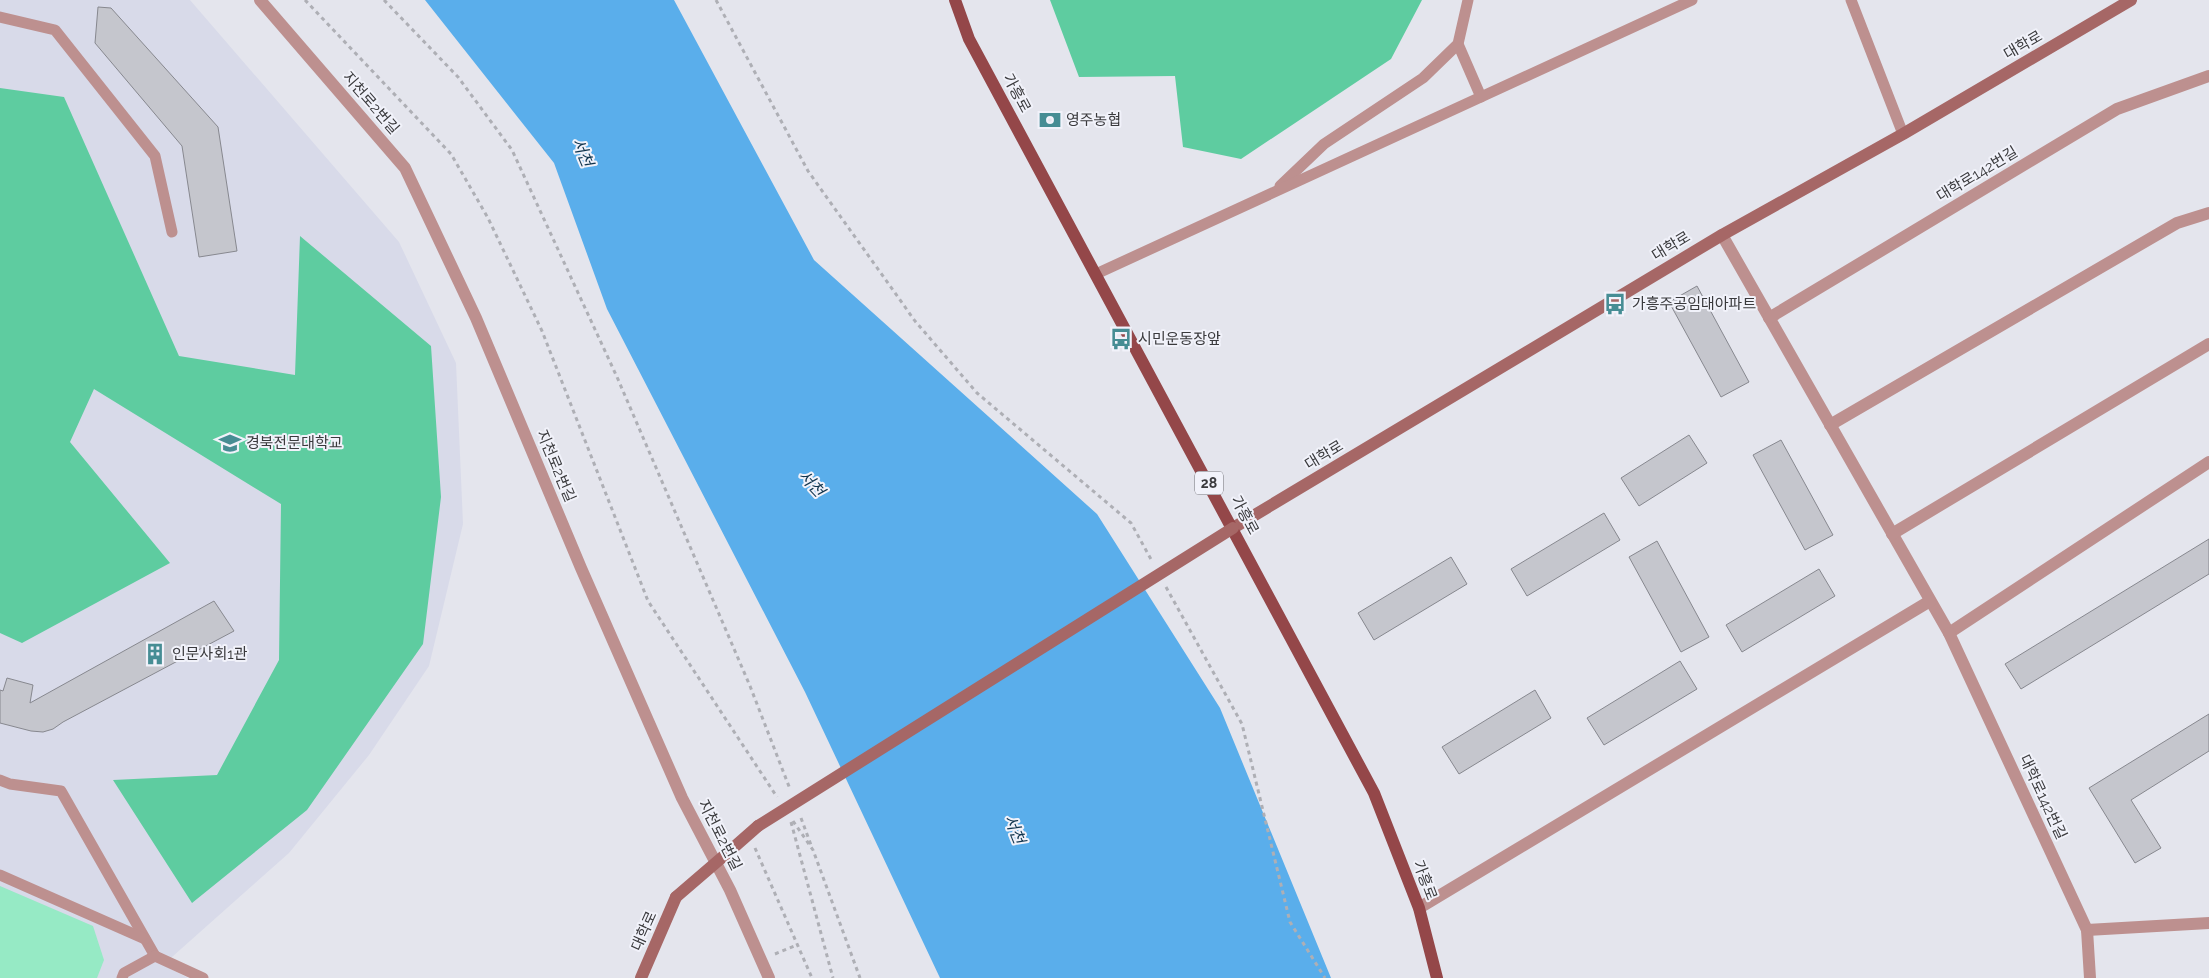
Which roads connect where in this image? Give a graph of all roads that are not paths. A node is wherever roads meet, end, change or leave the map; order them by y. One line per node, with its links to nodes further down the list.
1 (260, 0): 35 (street, 지천로2번길)
2 (955, 0): 16 (main road, 가흥로 / 28)
3 (1468, 0): 8 (lane)
4 (1692, 0): 10 (lane)
5 (1851, 0): 11 (lane)
6 (2131, 0): 11 (main road, 대학로)
7 (0, 17): 14 (lane)
8 (1458, 44): 10 (lane); 12 (lane)
9 (2209, 76): 17 (street, 대학로142번길)
10 (1481, 97): 12 (lane)
11 (1903, 134): 15 (main road, 대학로)
12 (1273, 192): 16 (lane)
13 (2209, 213): 19 (street)
14 (172, 232)
15 (1722, 234): 17 (street, 대학로142번길); 21 (main road, 대학로)
16 (1096, 274): 21 (main road, 가흥로 / 28)
17 (1769, 318): 19 (street, 대학로142번길)
18 (2209, 344): 22 (street)
19 (1830, 425): 22 (street, 대학로142번길)
20 (2209, 462): 24 (street)
21 (1233, 528): 27 (main road, 가흥로 / 28); 34 (main road, 대학로, bridge)
22 (1892, 534): 23 (street, 대학로142번길)
23 (1930, 601): 24 (street, 대학로142번길); 27 (street)
24 (1949, 633): 29 (street, 대학로142번길)
25 (0, 780): 30 (lane)
26 (0, 875): 30 (lane)
27 (1419, 908): 36 (main road, 가흥로 / 28)
28 (2209, 922): 29 (street)
29 (2087, 930): 37 (street, 대학로142번길)
30 (145, 938): 31 (lane)
31 (155, 956): 32 (lane); 33 (lane)
32 (122, 978)
33 (202, 978)
34 (641, 978)
35 (768, 978)
36 (1437, 978)
37 (2090, 978)

